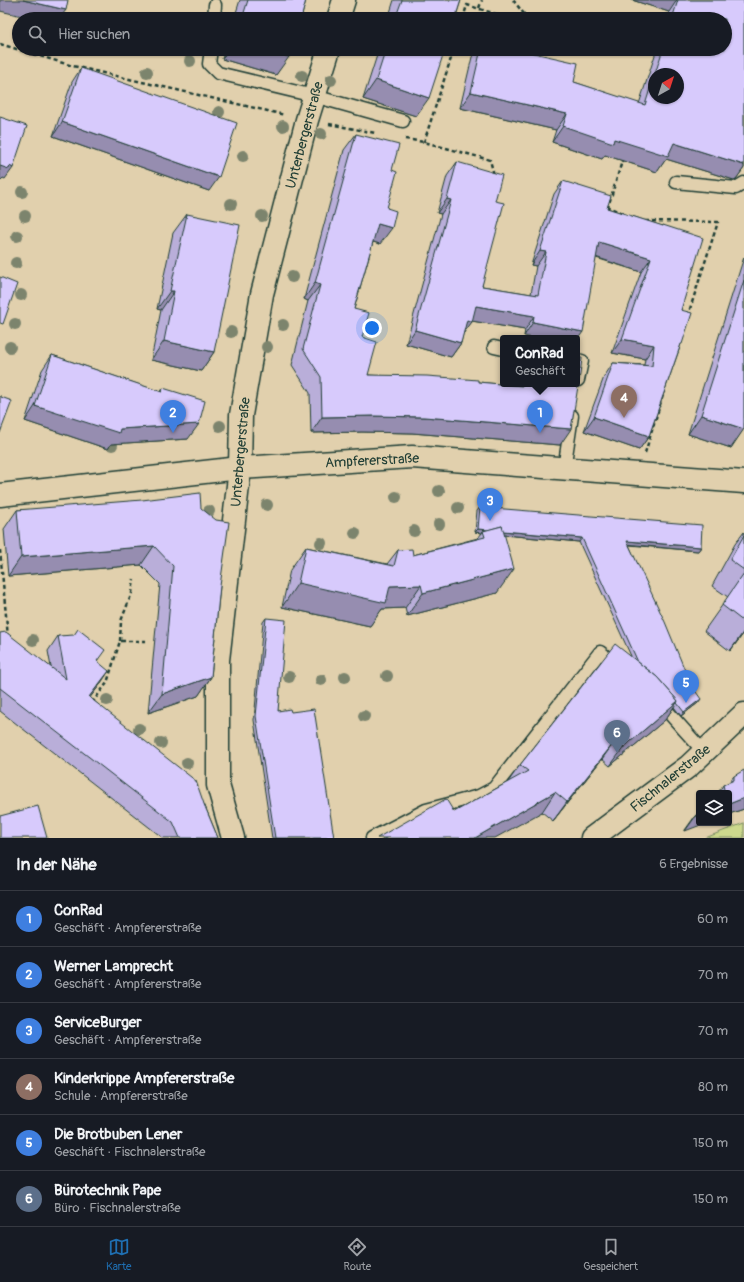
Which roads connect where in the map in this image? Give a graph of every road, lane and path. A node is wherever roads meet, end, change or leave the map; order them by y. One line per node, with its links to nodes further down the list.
1 (344, 0): 7 (street)
2 (482, 0): 5 (path)
3 (513, 0): 10 (path)
4 (215, 5): 6 (lane)
5 (479, 8): 8 (path); 9 (path)
6 (214, 12)
7 (340, 12)
8 (465, 12)
9 (491, 12)
10 (522, 12)
11 (0, 44): 12 (path)
12 (12, 48)
13 (40, 56): 18 (path)
14 (210, 56): 17 (lane)
15 (327, 56): 17 (street, Unterbergerstraße)
16 (452, 56): 22 (path)
17 (314, 96): 18 (street, Unterbergerstraße); 19 (lane)
18 (307, 120): 20 (path); 36 (street, Unterbergerstraße)
19 (403, 121)
20 (377, 134)
21 (400, 138): 22 (path)
22 (424, 142): 24 (path)
23 (624, 154): 27 (path)
24 (495, 179)
25 (676, 182): 26 (lane)
26 (744, 183)
27 (628, 215)
28 (642, 221): 29 (path)
29 (688, 318)
30 (580, 361): 31 (lane)
31 (580, 373)
32 (578, 387): 33 (lane)
33 (577, 390)
34 (664, 392): 38 (path)
35 (574, 404): 37 (lane)
36 (240, 468): 37 (street, Ampfererstraße); 40 (street, Ampfererstraße); 53 (street, Unterbergerstraße)
37 (564, 469): 38 (street, Ampfererstraße)
38 (644, 474): 39 (street, Ampfererstraße)
39 (744, 482)
40 (0, 496)
41 (0, 550): 44 (path)
42 (134, 579): 46 (path)
43 (0, 603): 44 (path)
44 (5, 604): 45 (path)
45 (8, 640)
46 (120, 641): 47 (path); 50 (path)
47 (148, 641)
48 (625, 672): 54 (lane)
49 (649, 691): 52 (lane)
50 (88, 708)
51 (744, 714): 52 (street, Fischnalerstraße)
52 (704, 752): 55 (street, Fischnalerstraße)
53 (233, 838)
54 (372, 838)
55 (592, 838)

